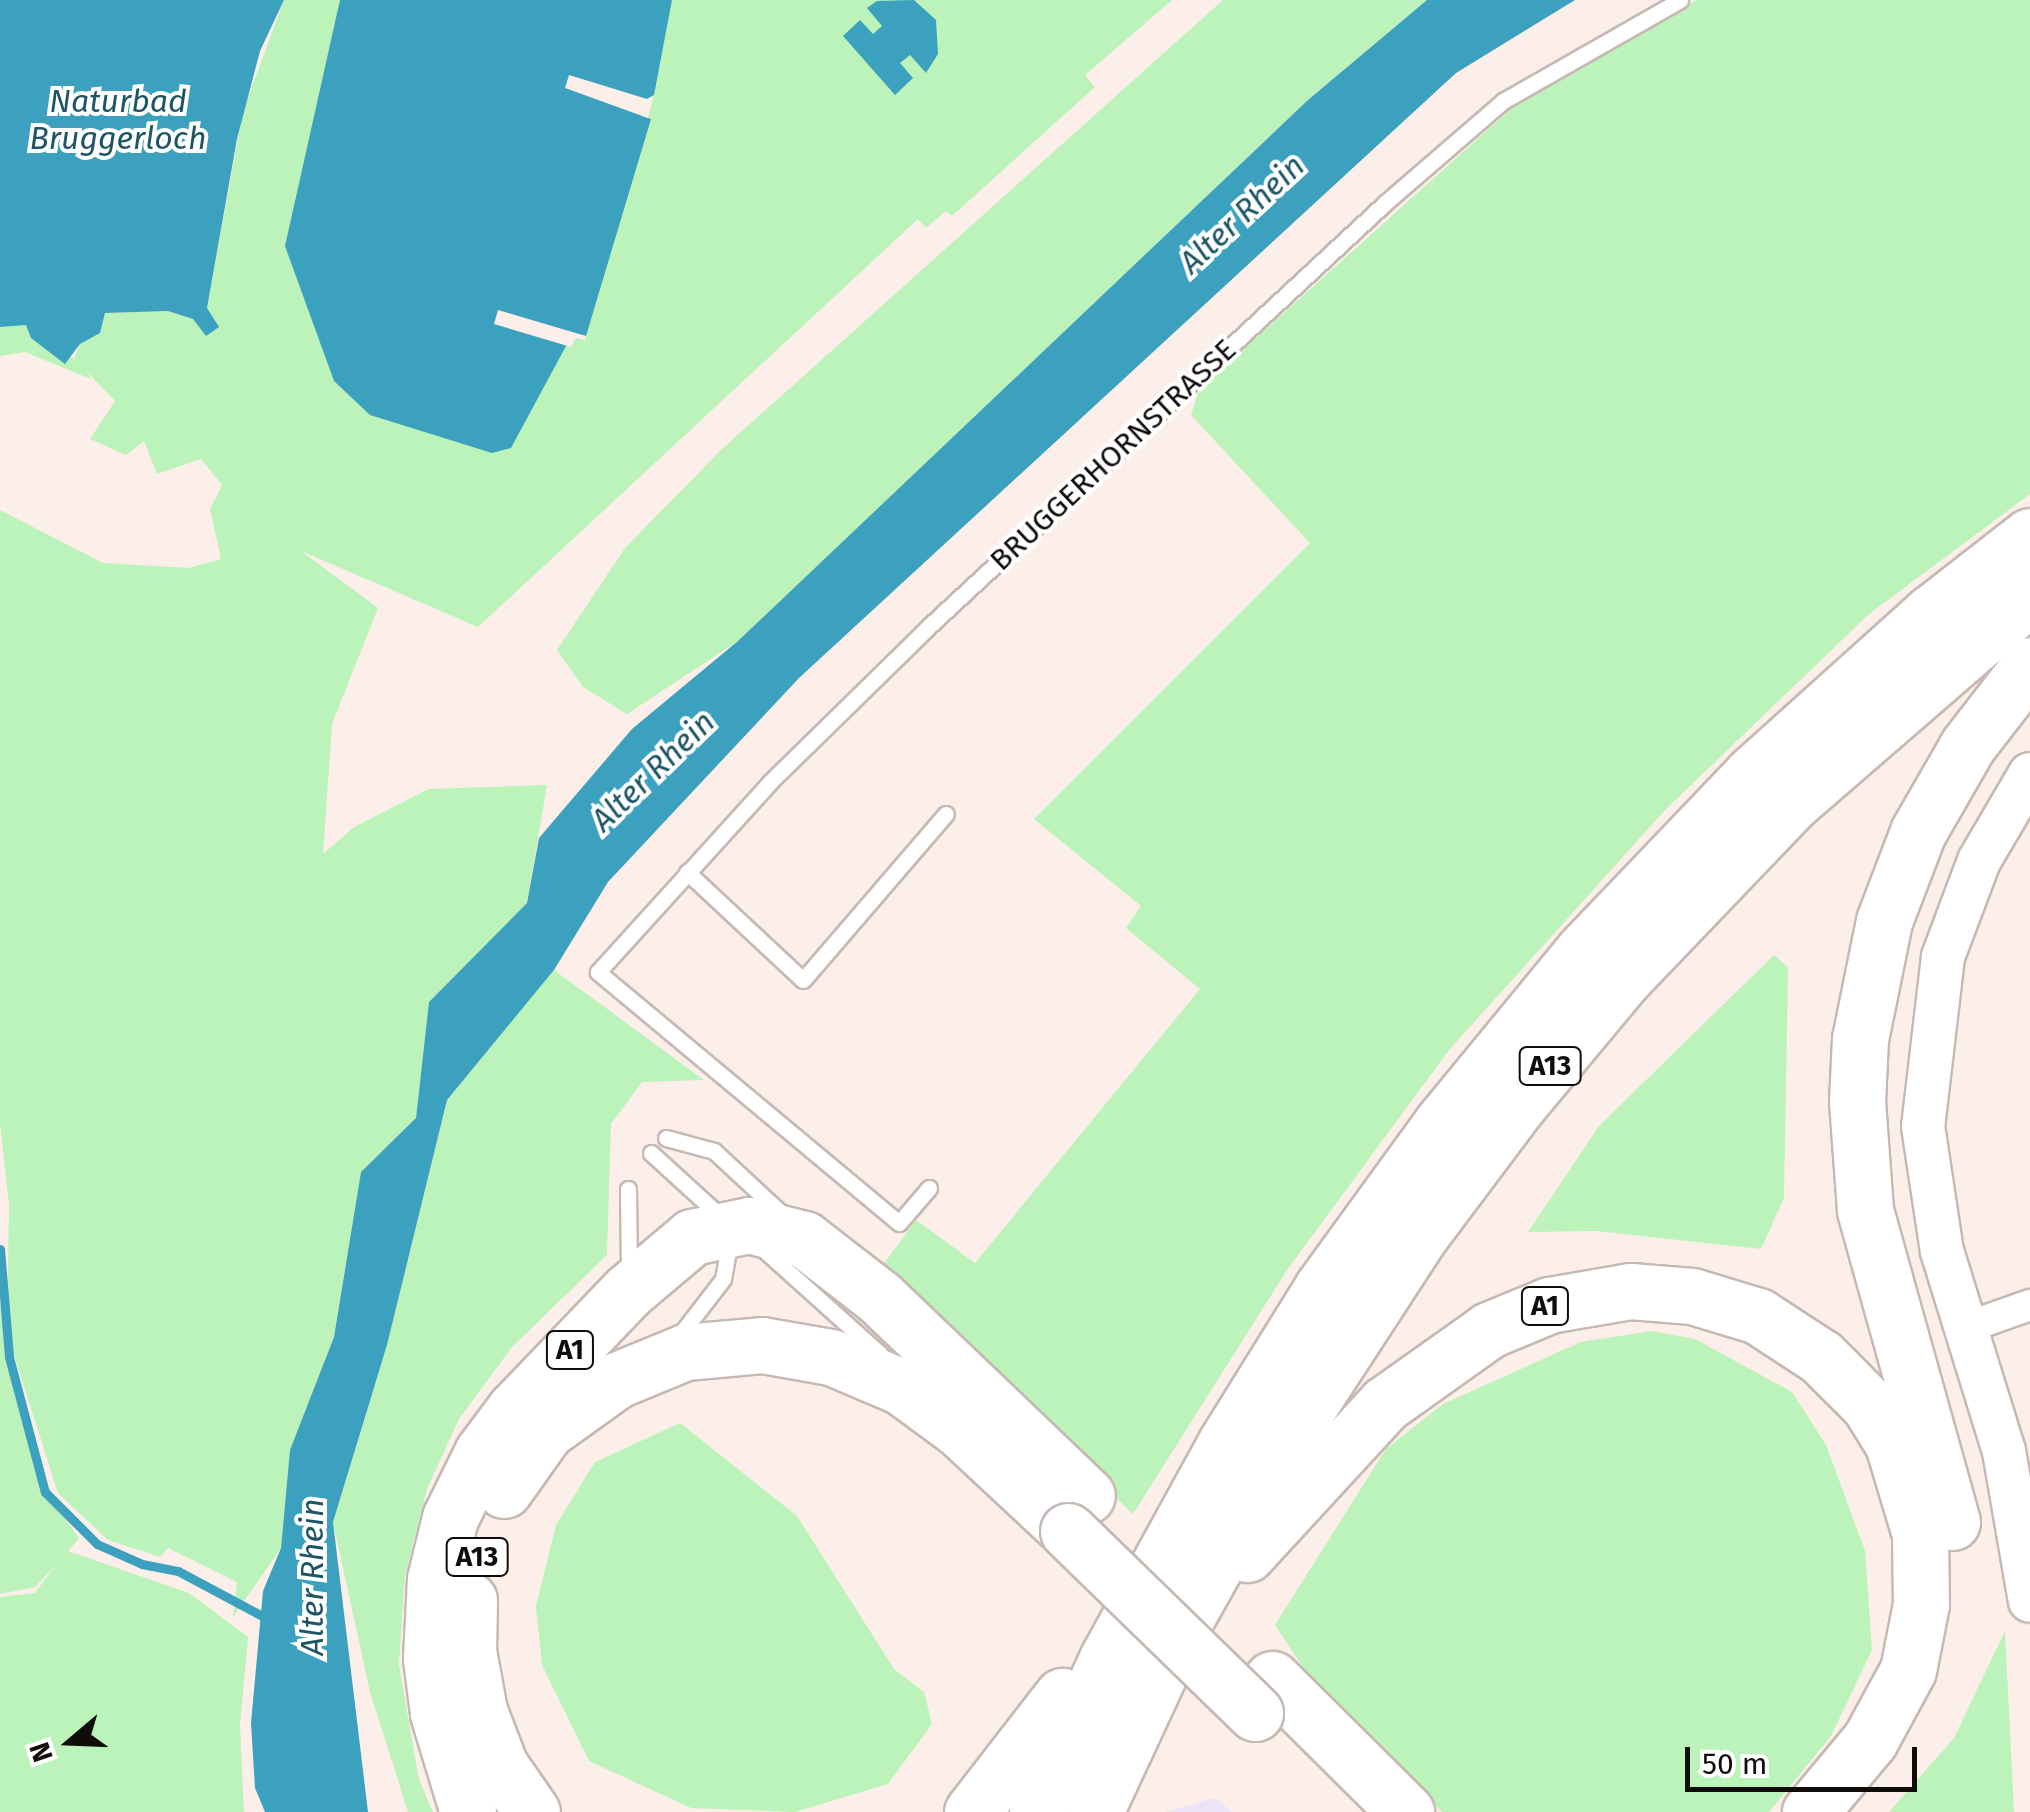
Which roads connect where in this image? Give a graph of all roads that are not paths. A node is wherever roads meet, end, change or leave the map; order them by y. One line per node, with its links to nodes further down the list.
1 (1680, 0): 7 (lane, BRUGGERHORNSTRASSE)
2 (2030, 536): 20 (highway, A13)
3 (2030, 597): 22 (highway, A13)
4 (2030, 665): 32 (highway)
5 (2030, 774): 16 (main road)
6 (946, 814): 7 (lane)
7 (687, 872): 10 (lane, BRUGGERHORNSTRASSE)
8 (666, 1138): 13 (lane)
9 (651, 1153): 12 (lane)
10 (929, 1188)
11 (628, 1190): 14 (lane)
12 (730, 1226): 13 (highway, A1); 14 (highway, A1); 17 (lane); 18 (lane)
13 (822, 1250): 19 (highway, A1)
14 (627, 1292): 24 (highway, A1)
15 (2030, 1305): 16 (street)
16 (1968, 1327): 21 (main road)
17 (652, 1364): 18 (highway, A13); 25 (highway, A13)
18 (959, 1429): 19 (highway, A13)
19 (1077, 1514): 23 (highway, A13, bridge)
20 (1175, 1531): 26 (highway, A13); 27 (highway)
21 (2030, 1601)
22 (1180, 1626): 28 (highway, A1); 31 (highway, A1)
23 (1263, 1696): 29 (highway); 30 (highway)
24 (468, 1812)
25 (532, 1812)
26 (972, 1812)
27 (1037, 1812)
28 (1095, 1812)
29 (1355, 1812)
30 (1406, 1812)
31 (1810, 1812)
32 (1853, 1812)

